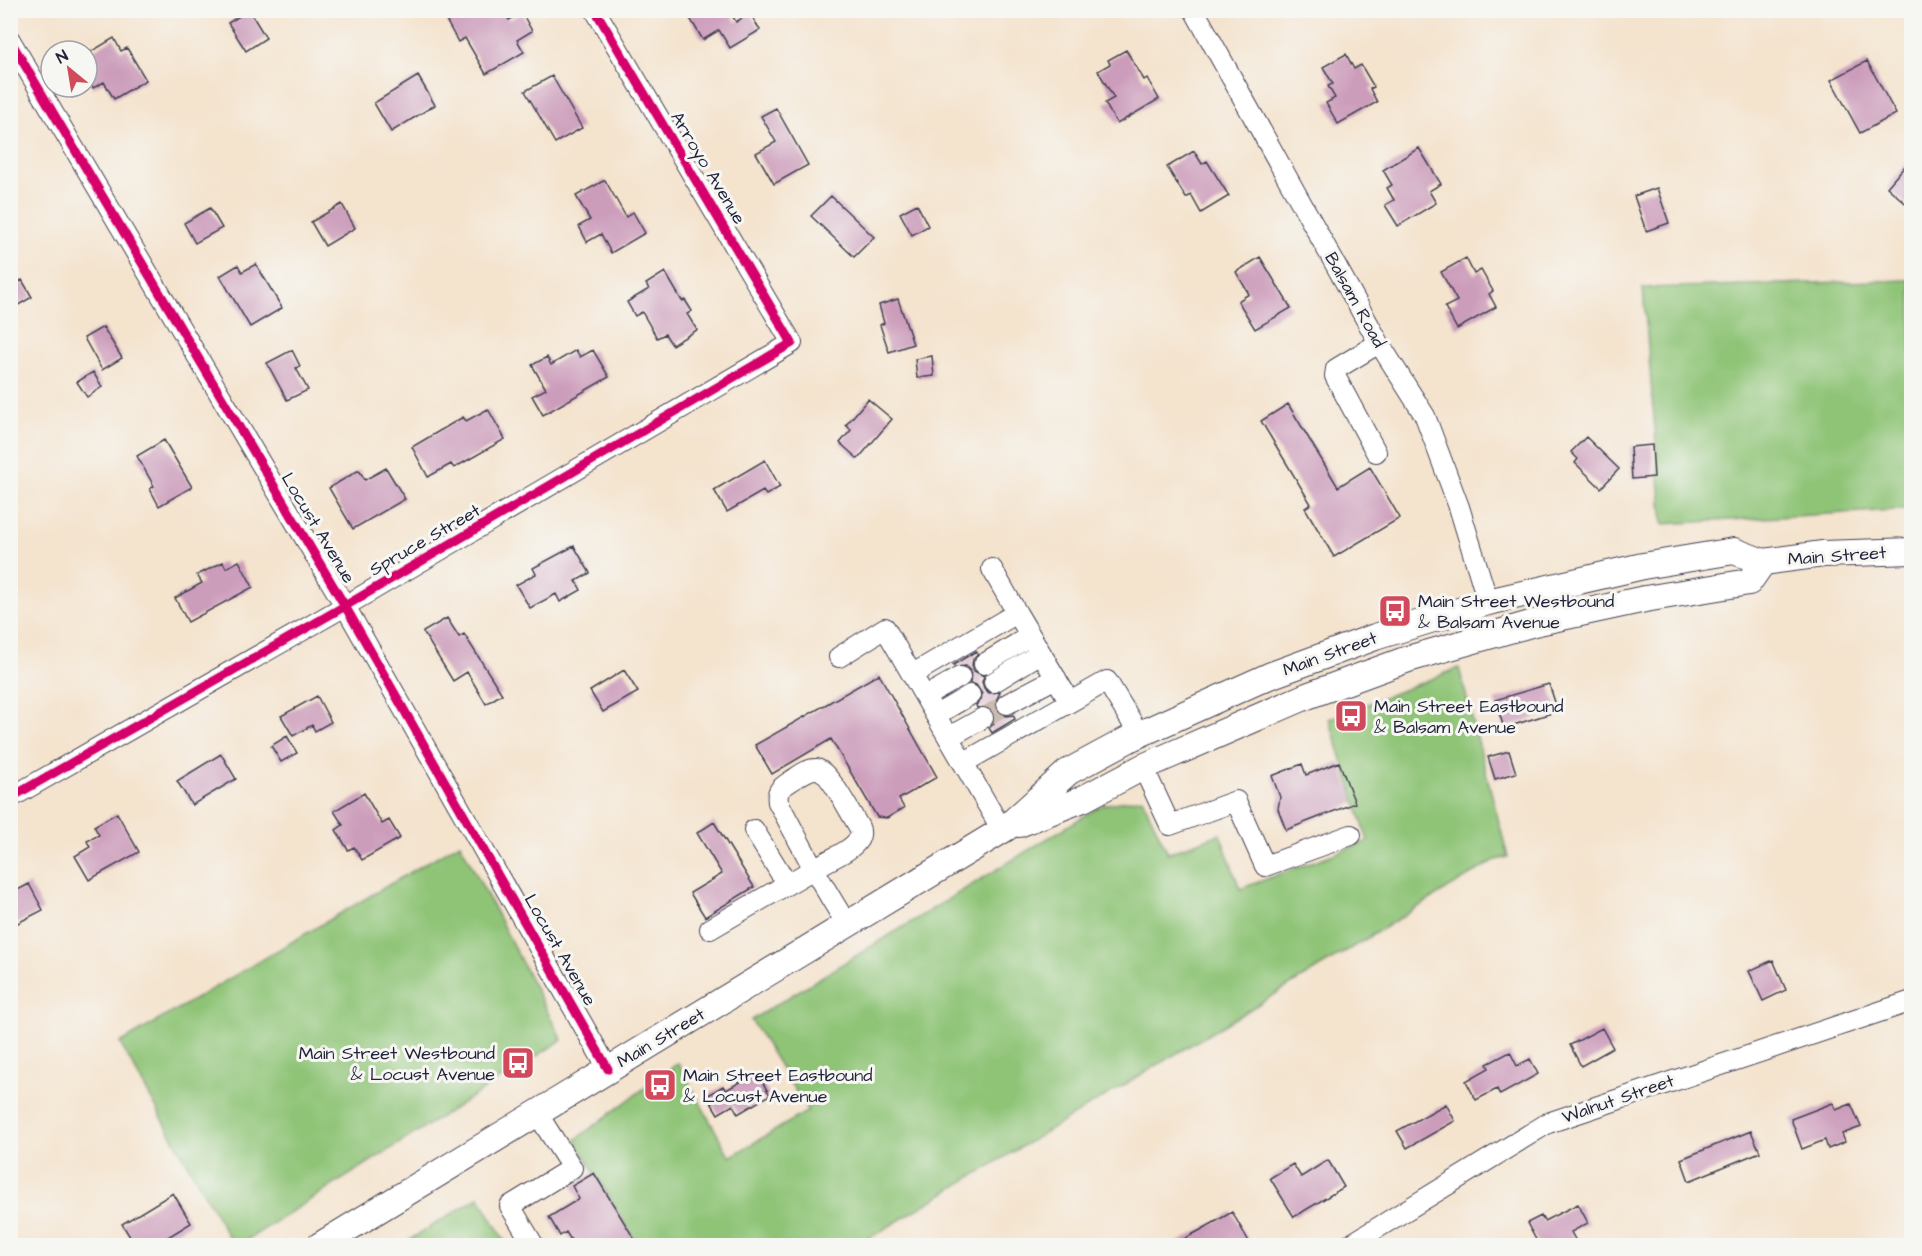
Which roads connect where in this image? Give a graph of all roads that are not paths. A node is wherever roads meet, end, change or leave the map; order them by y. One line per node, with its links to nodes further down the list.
1 (595, 10): 4 (street, Arroyo Avenue)
2 (1194, 10): 5 (street, Balsam Road)
3 (10, 40): 11 (street, Locust Avenue)
4 (792, 343): 11 (street, Spruce Street)
5 (1379, 343): 6 (street); 10 (street, Balsam Road)
6 (1376, 452)
7 (1911, 551): 8 (main road, Main Street)
8 (1763, 562): 10 (main road, Main Street); 23 (main road, Main Street)
9 (992, 569): 12 (street)
10 (1488, 602): 23 (main road); 28 (main road, Main Street)
11 (345, 606): 32 (street, Spruce Street); 41 (street, Locust Avenue)
12 (1017, 614): 13 (street); 17 (street)
13 (1030, 636): 14 (street); 16 (street)
14 (1041, 653): 19 (street); 20 (street)
15 (839, 657): 17 (street)
16 (984, 664)
17 (913, 674): 22 (street)
18 (960, 677): 22 (street)
19 (1056, 678): 24 (street); 25 (street)
20 (994, 681)
21 (970, 695): 26 (street)
22 (926, 696): 26 (street)
23 (1307, 696): 31 (main road, Main Street)
24 (1070, 702): 28 (street); 30 (street)
25 (1007, 704)
26 (936, 715): 29 (street)
27 (983, 718): 29 (street)
28 (1139, 734): 34 (main road, Main Street)
29 (949, 737): 30 (street)
30 (963, 763): 34 (street)
31 (1143, 766): 34 (main road, Main Street); 35 (street)
32 (10, 798)
33 (754, 830): 37 (street)
34 (1002, 830): 38 (main road, Main Street)
35 (1351, 835)
36 (814, 869): 36 (street); 37 (street); 38 (street)
37 (787, 884): 39 (street)
38 (847, 924): 41 (main road, Main Street)
39 (710, 929)
40 (1911, 1001): 45 (street, Walnut Street)
41 (608, 1069): 42 (main road, Main Street)
42 (537, 1113): 43 (main road, Main Street); 44 (street)
43 (319, 1245)
44 (534, 1245)
45 (1348, 1245)

